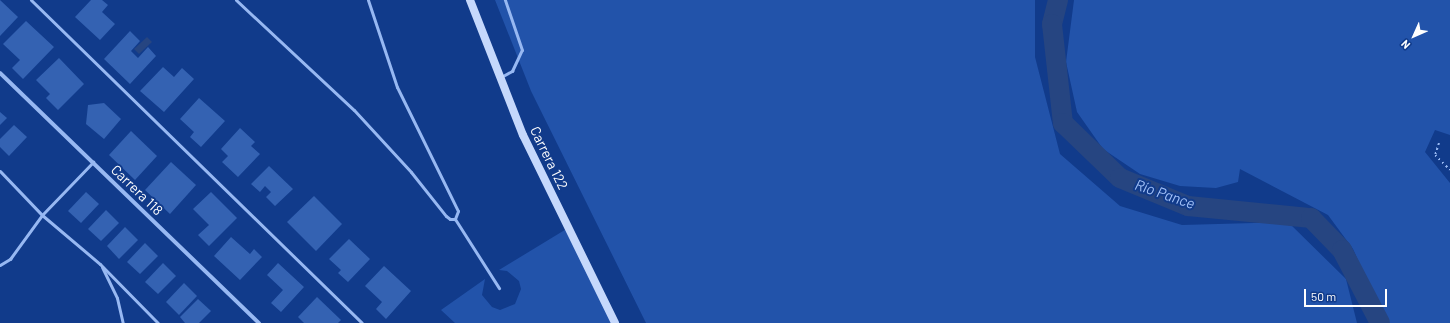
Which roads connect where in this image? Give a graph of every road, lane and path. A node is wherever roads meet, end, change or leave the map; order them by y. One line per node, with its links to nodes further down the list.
1 (31, 0): 20 (lane)
2 (236, 0): 13 (lane)
3 (368, 0): 13 (lane)
4 (470, 0): 7 (street, Carrera 122)
5 (505, 0): 7 (lane)
6 (0, 73): 9 (street, Carrera 118)
7 (499, 78): 21 (street, Carrera 122)
8 (1440, 143): 10 (path)
9 (93, 162): 12 (lane); 19 (street, Carrera 118)
10 (1450, 170)
11 (0, 171): 12 (lane)
12 (42, 214): 14 (lane); 15 (lane)
13 (455, 219): 16 (lane)
14 (100, 264): 17 (lane); 18 (lane)
15 (0, 265)
16 (499, 288)
17 (123, 323)
18 (158, 323)
19 (259, 323)
20 (362, 323)
21 (615, 323)

